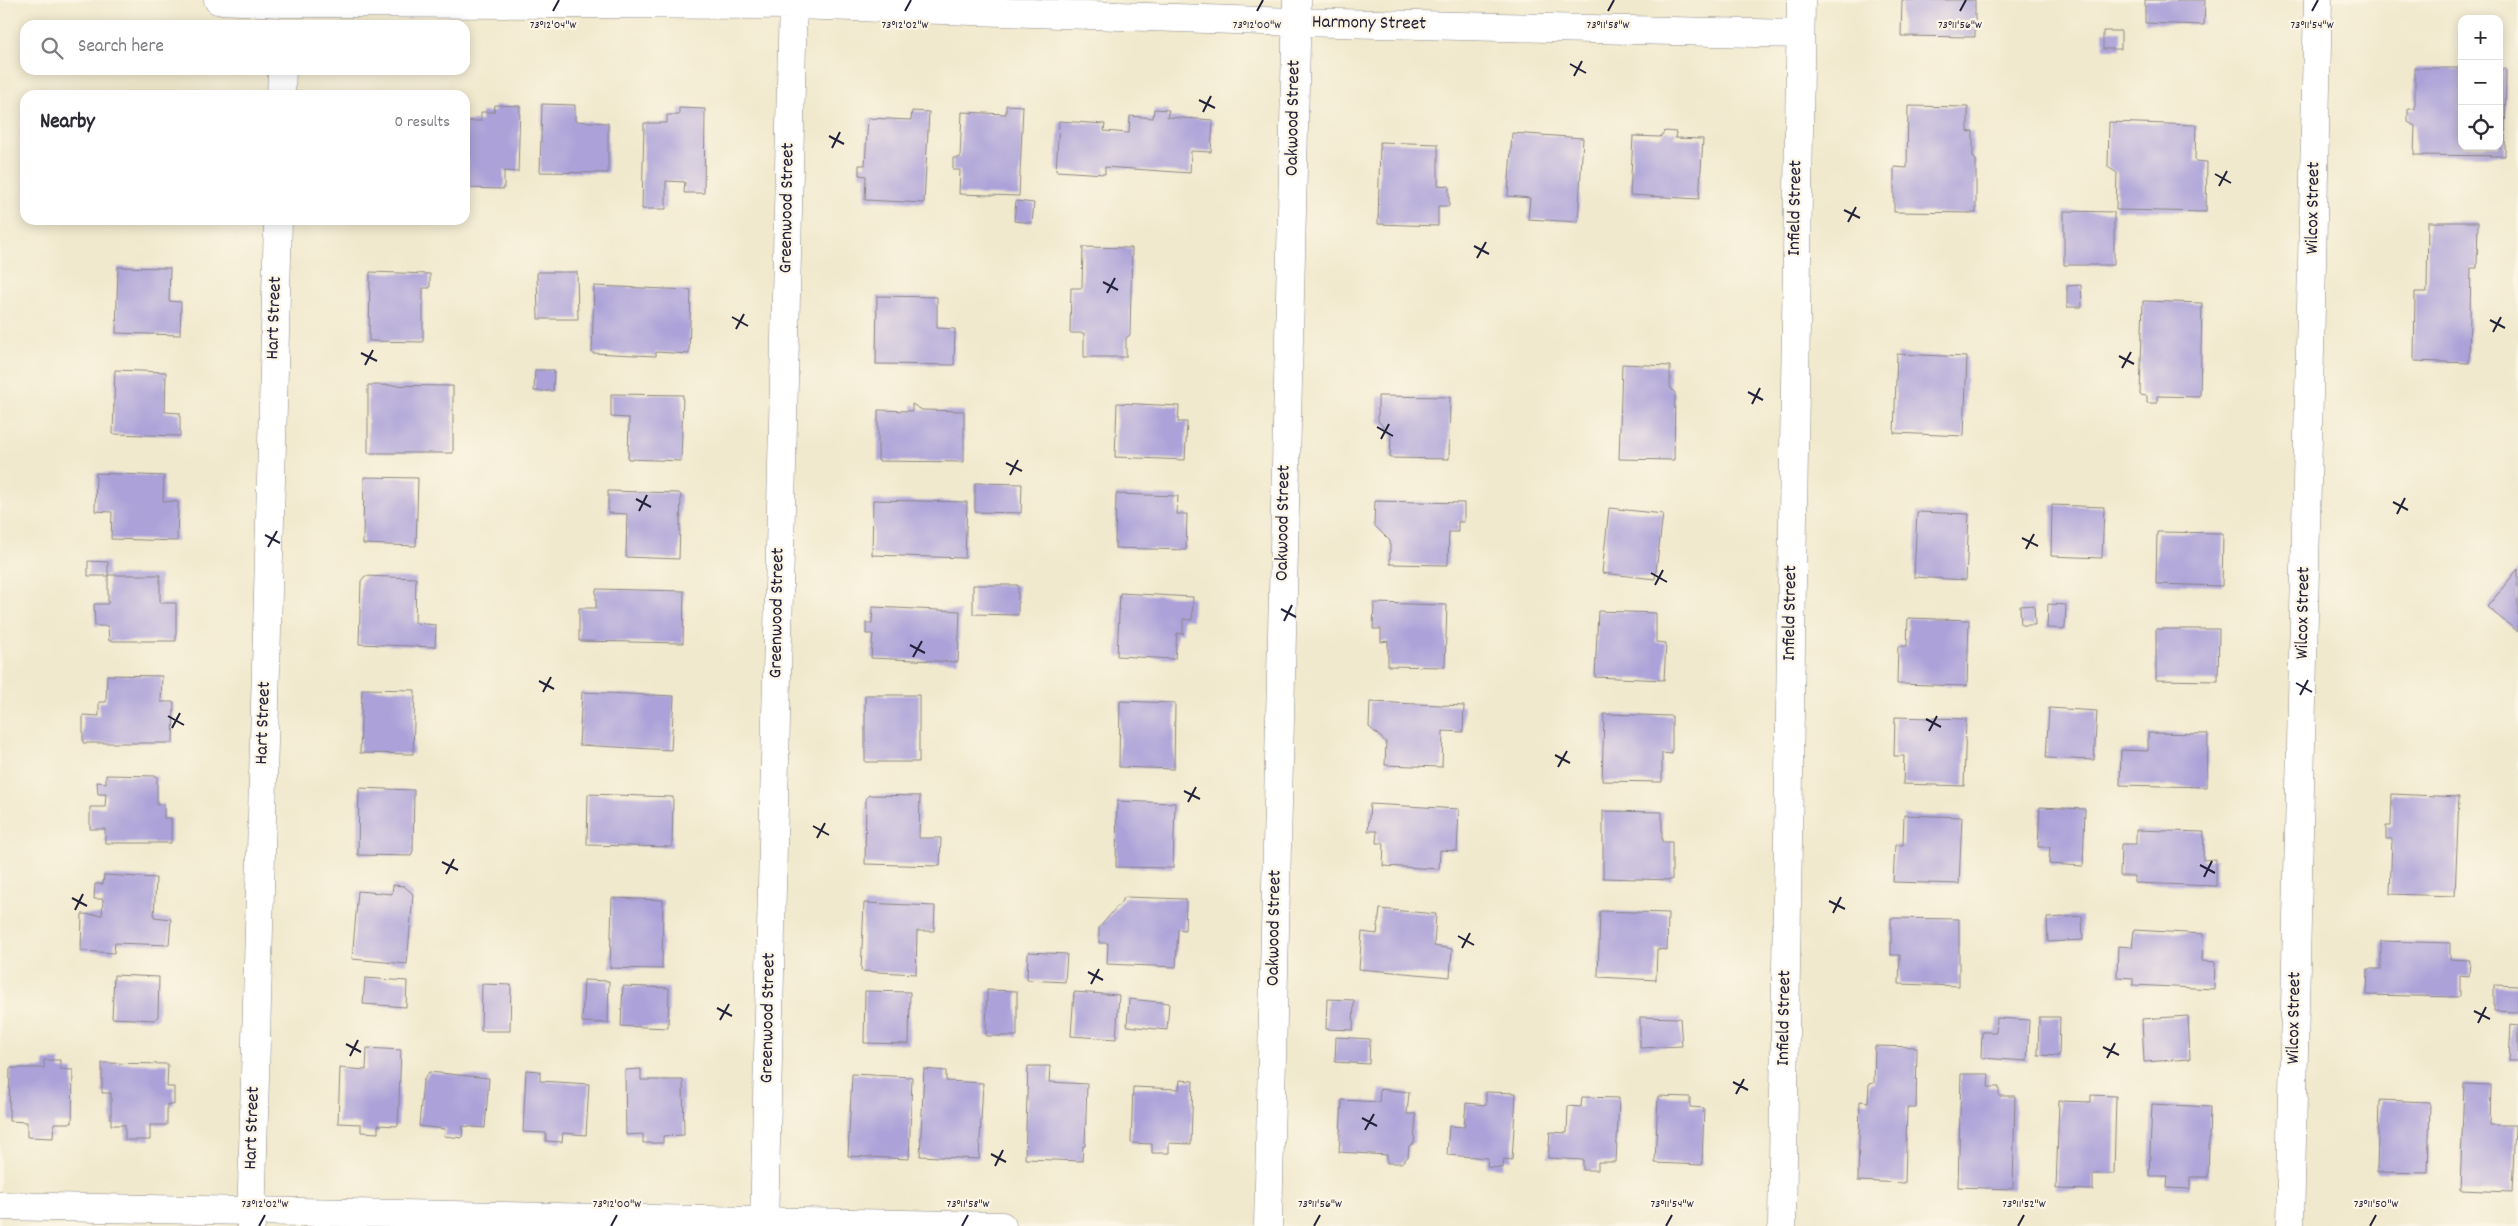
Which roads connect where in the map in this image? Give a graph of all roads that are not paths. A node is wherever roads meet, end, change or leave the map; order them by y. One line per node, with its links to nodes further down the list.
1 (218, 0): 5 (street, Harmony Street)
2 (1801, 0): 7 (street, Infield Street)
3 (2318, 0): 17 (street, Wilcox Street)
4 (793, 2): 5 (street, Harmony Street); 6 (street, Harmony Street); 13 (street, Greenwood Street)
5 (283, 9)
6 (1296, 11): 7 (street, Harmony Street); 15 (street, Oakwood Street)
7 (1799, 34): 16 (street, Infield Street)
8 (282, 75): 9 (street)
9 (281, 90)
10 (278, 225): 12 (street, Hart Street)
11 (0, 1206): 12 (street)
12 (251, 1219): 13 (street)
13 (764, 1224): 14 (street)
14 (1002, 1226)
15 (1268, 1226)
16 (1782, 1226)
17 (2290, 1226)

